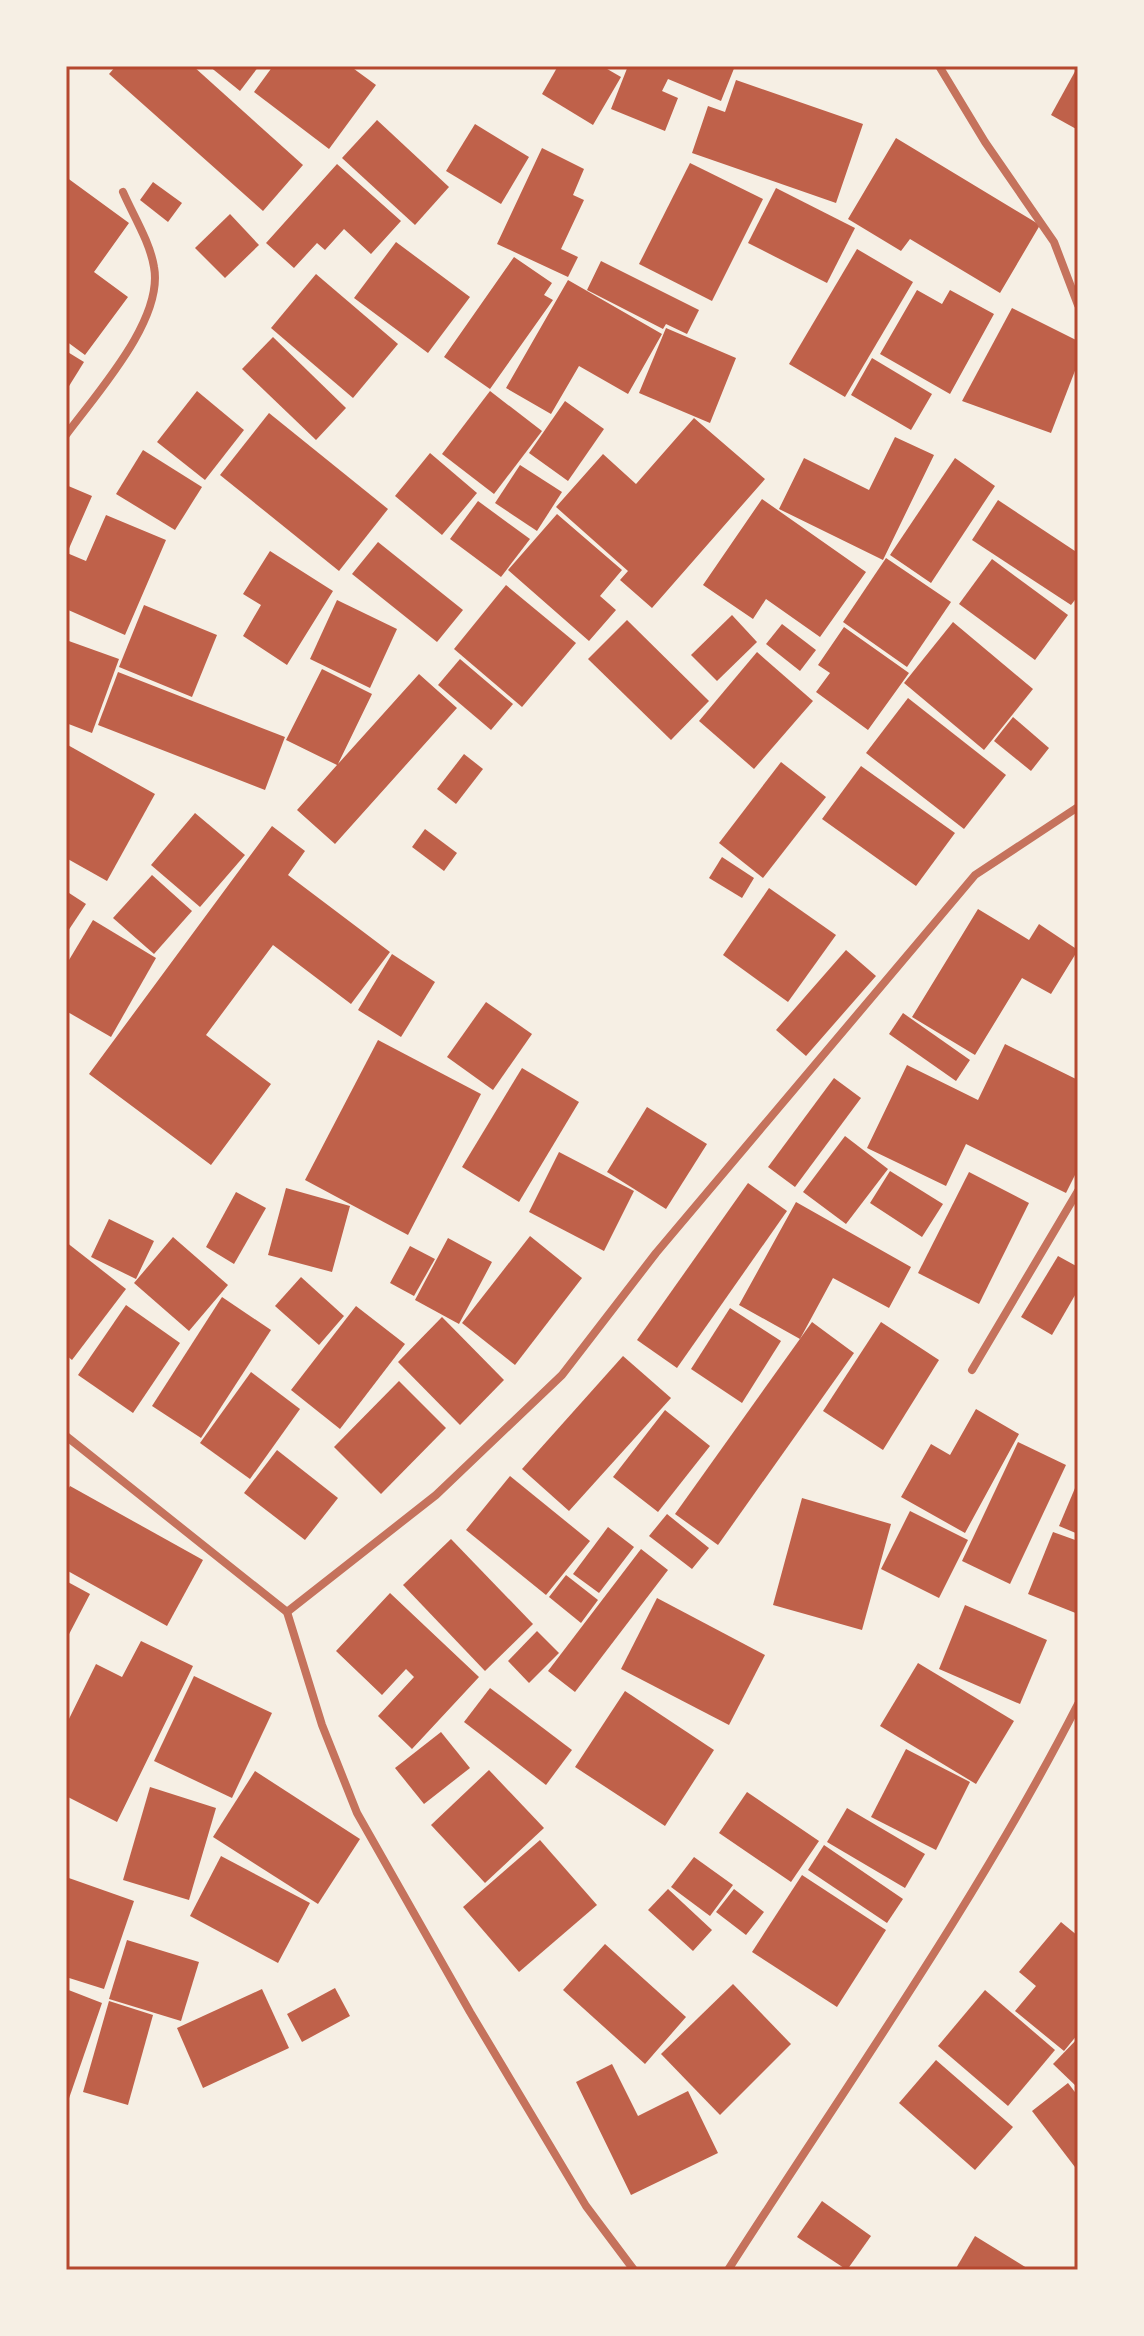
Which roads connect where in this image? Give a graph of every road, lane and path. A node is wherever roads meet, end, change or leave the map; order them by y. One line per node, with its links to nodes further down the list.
1 (939, 66): 3 (street)
2 (123, 192): 4 (street)
3 (1078, 305)
4 (66, 435)
5 (1078, 807): 9 (street)
6 (1078, 1191): 7 (street)
7 (972, 1370)
8 (66, 1436): 9 (street)
9 (287, 1612): 11 (street)
10 (1078, 1704): 12 (street)
11 (634, 2270)
12 (728, 2270)

